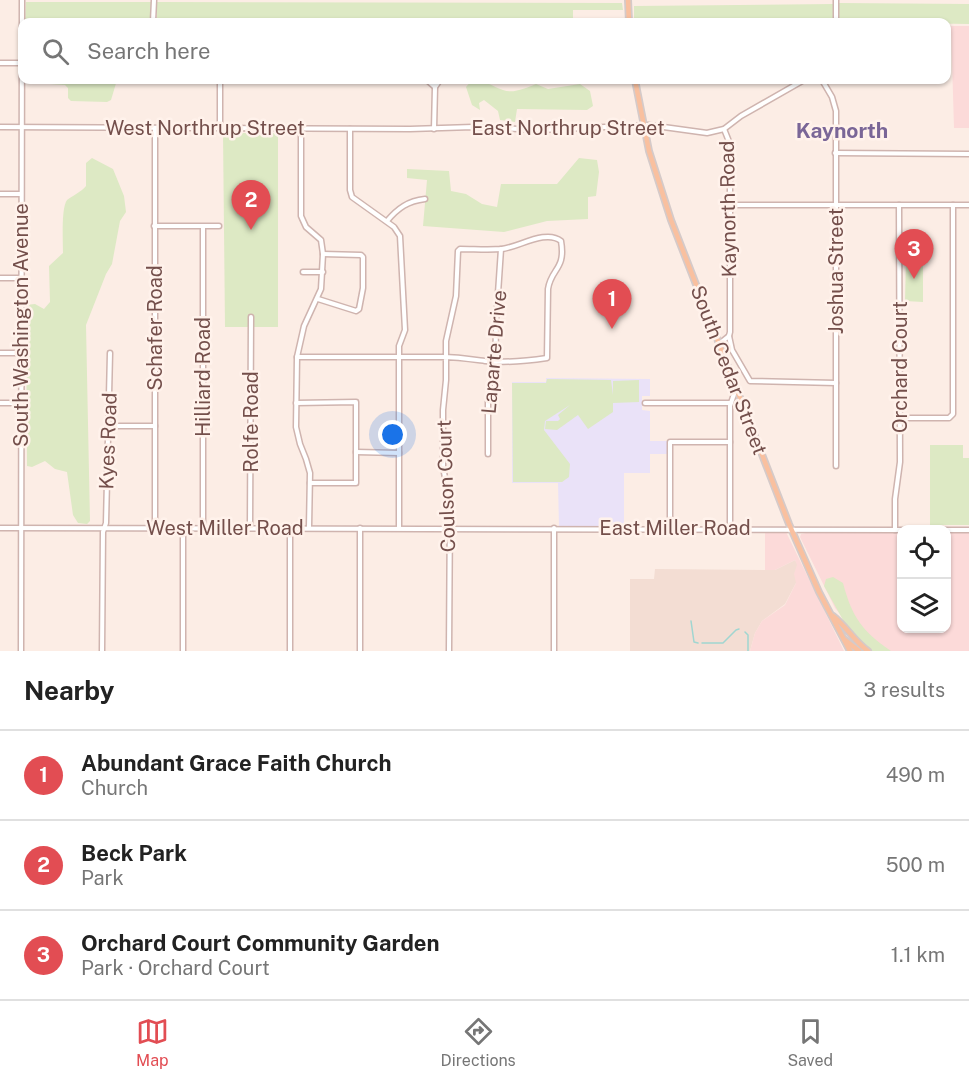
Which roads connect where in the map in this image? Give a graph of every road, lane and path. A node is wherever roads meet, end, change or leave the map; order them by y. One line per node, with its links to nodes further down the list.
1 (22, 0): 5 (street, South Washington Avenue)
2 (154, 0): 6 (street)
3 (628, 0): 7 (main road)
4 (836, 0): 8 (street)
5 (22, 18)
6 (153, 18)
7 (629, 18)
8 (836, 18)
9 (0, 63): 10 (street)
10 (18, 63)
11 (22, 84): 20 (street, South Washington Avenue)
12 (220, 84): 23 (street)
13 (432, 84): 18 (street)
14 (437, 84): 18 (street)
15 (635, 84): 19 (main road, South Cedar Street)
16 (797, 84): 28 (street, Kaynorth Road)
17 (824, 84): 29 (street, Joshua Street)
18 (435, 87): 27 (street)
19 (642, 125): 27 (street, East Northrup Street); 28 (street, East Northrup Street); 52 (main road, South Cedar Street)
20 (21, 126): 21 (street, West Northrup Street); 22 (street, West Northrup Street); 32 (street, South Washington Avenue)
21 (0, 127)
22 (156, 129): 23 (street, West Northrup Street); 40 (street, Schafer Road)
23 (220, 129): 24 (street, West Northrup Street)
24 (301, 129): 25 (street, West Northrup Street); 44 (street)
25 (350, 129): 26 (street, West Northrup Street); 39 (street)
26 (410, 129): 27 (street, East Northrup Street)
27 (434, 129)
28 (724, 129): 34 (street, Kaynorth Road)
29 (835, 153): 30 (street); 35 (street, Joshua Street)
30 (969, 154)
31 (0, 194): 32 (street)
32 (21, 194): 48 (street, South Washington Avenue)
33 (425, 199): 39 (street)
34 (729, 205): 35 (street); 51 (street, Kaynorth Road)
35 (836, 205): 36 (street); 60 (street, Joshua Street)
36 (899, 205): 37 (street); 67 (street, Orchard Court)
37 (953, 205): 38 (street); 67 (street)
38 (969, 205)
39 (387, 221): 57 (street)
40 (154, 226): 42 (street); 69 (street, Schafer Road)
41 (219, 226): 42 (street)
42 (203, 227): 85 (street, Hilliard Road)
43 (501, 249): 58 (street, Coulson Court); 59 (street, Laparte Drive); 59 (street)
44 (323, 254): 46 (street); 49 (street)
45 (303, 272): 46 (street)
46 (323, 272): 49 (street)
47 (0, 278): 48 (street)
48 (21, 278): 54 (street, South Washington Avenue)
49 (318, 299): 56 (street)
50 (251, 317): 76 (street, Rolfe Road)
51 (729, 336): 52 (street); 60 (street)
52 (718, 344): 61 (main road, South Cedar Street)
53 (0, 353): 54 (street)
54 (21, 353): 63 (street, South Washington Avenue)
55 (111, 353): 68 (street, Kyes Road)
56 (297, 357): 57 (street); 64 (street)
57 (399, 357): 58 (street); 72 (street)
58 (446, 357): 59 (street); 87 (street, Coulson Court)
59 (495, 361): 73 (street, Laparte Drive)
60 (836, 383): 74 (street, Joshua Street)
61 (736, 388): 66 (street); 91 (main road, South Cedar Street)
62 (0, 403): 63 (street)
63 (21, 403): 81 (street, South Washington Avenue)
64 (296, 403): 71 (street); 75 (street)
65 (645, 404): 66 (street)
66 (730, 404): 70 (street)
67 (900, 418): 92 (street, Orchard Court)
68 (109, 426): 69 (street); 82 (street, Kyes Road)
69 (155, 426): 83 (street, Schafer Road)
70 (730, 442): 89 (street); 90 (street)
71 (356, 452): 72 (street); 75 (street)
72 (399, 453): 79 (street)
73 (488, 454)
74 (836, 466)
75 (310, 483): 78 (street)
76 (250, 527): 77 (street, West Miller Road); 85 (street, West Miller Road)
77 (290, 527): 78 (street, West Miller Road); 100 (street)
78 (309, 527): 86 (street, West Miller Road)
79 (399, 527): 86 (street, West Miller Road); 87 (street, West Miller Road)
80 (0, 528): 81 (street, West Miller Road)
81 (21, 528): 82 (street, West Miller Road); 97 (street, South Washington Avenue)
82 (104, 528): 83 (street, West Miller Road); 98 (street, Kyes Road)
83 (155, 528): 84 (street, West Miller Road)
84 (183, 528): 85 (street, West Miller Road); 99 (street)
85 (202, 528)
86 (360, 528): 101 (street)
87 (449, 528): 88 (street, East Miller Road); 102 (street, Coulson Court)
88 (554, 528): 89 (street, East Miller Road); 103 (street)
89 (670, 528): 90 (street, East Miller Road)
90 (730, 528): 91 (street, East Miller Road)
91 (791, 528): 92 (street, East Miller Road); 95 (main road, South Cedar Street)
92 (895, 530)
93 (951, 530): 94 (street)
94 (969, 530)
95 (831, 614): 96 (main road, South Cedar Street); 106 (main road)
96 (843, 638): 104 (main road, South Cedar Street); 105 (main road)
97 (21, 651)
98 (102, 651)
99 (183, 651)
100 (290, 651)
101 (360, 651)
102 (449, 651)
103 (554, 651)
104 (849, 651)
105 (859, 651)
106 (868, 651)

